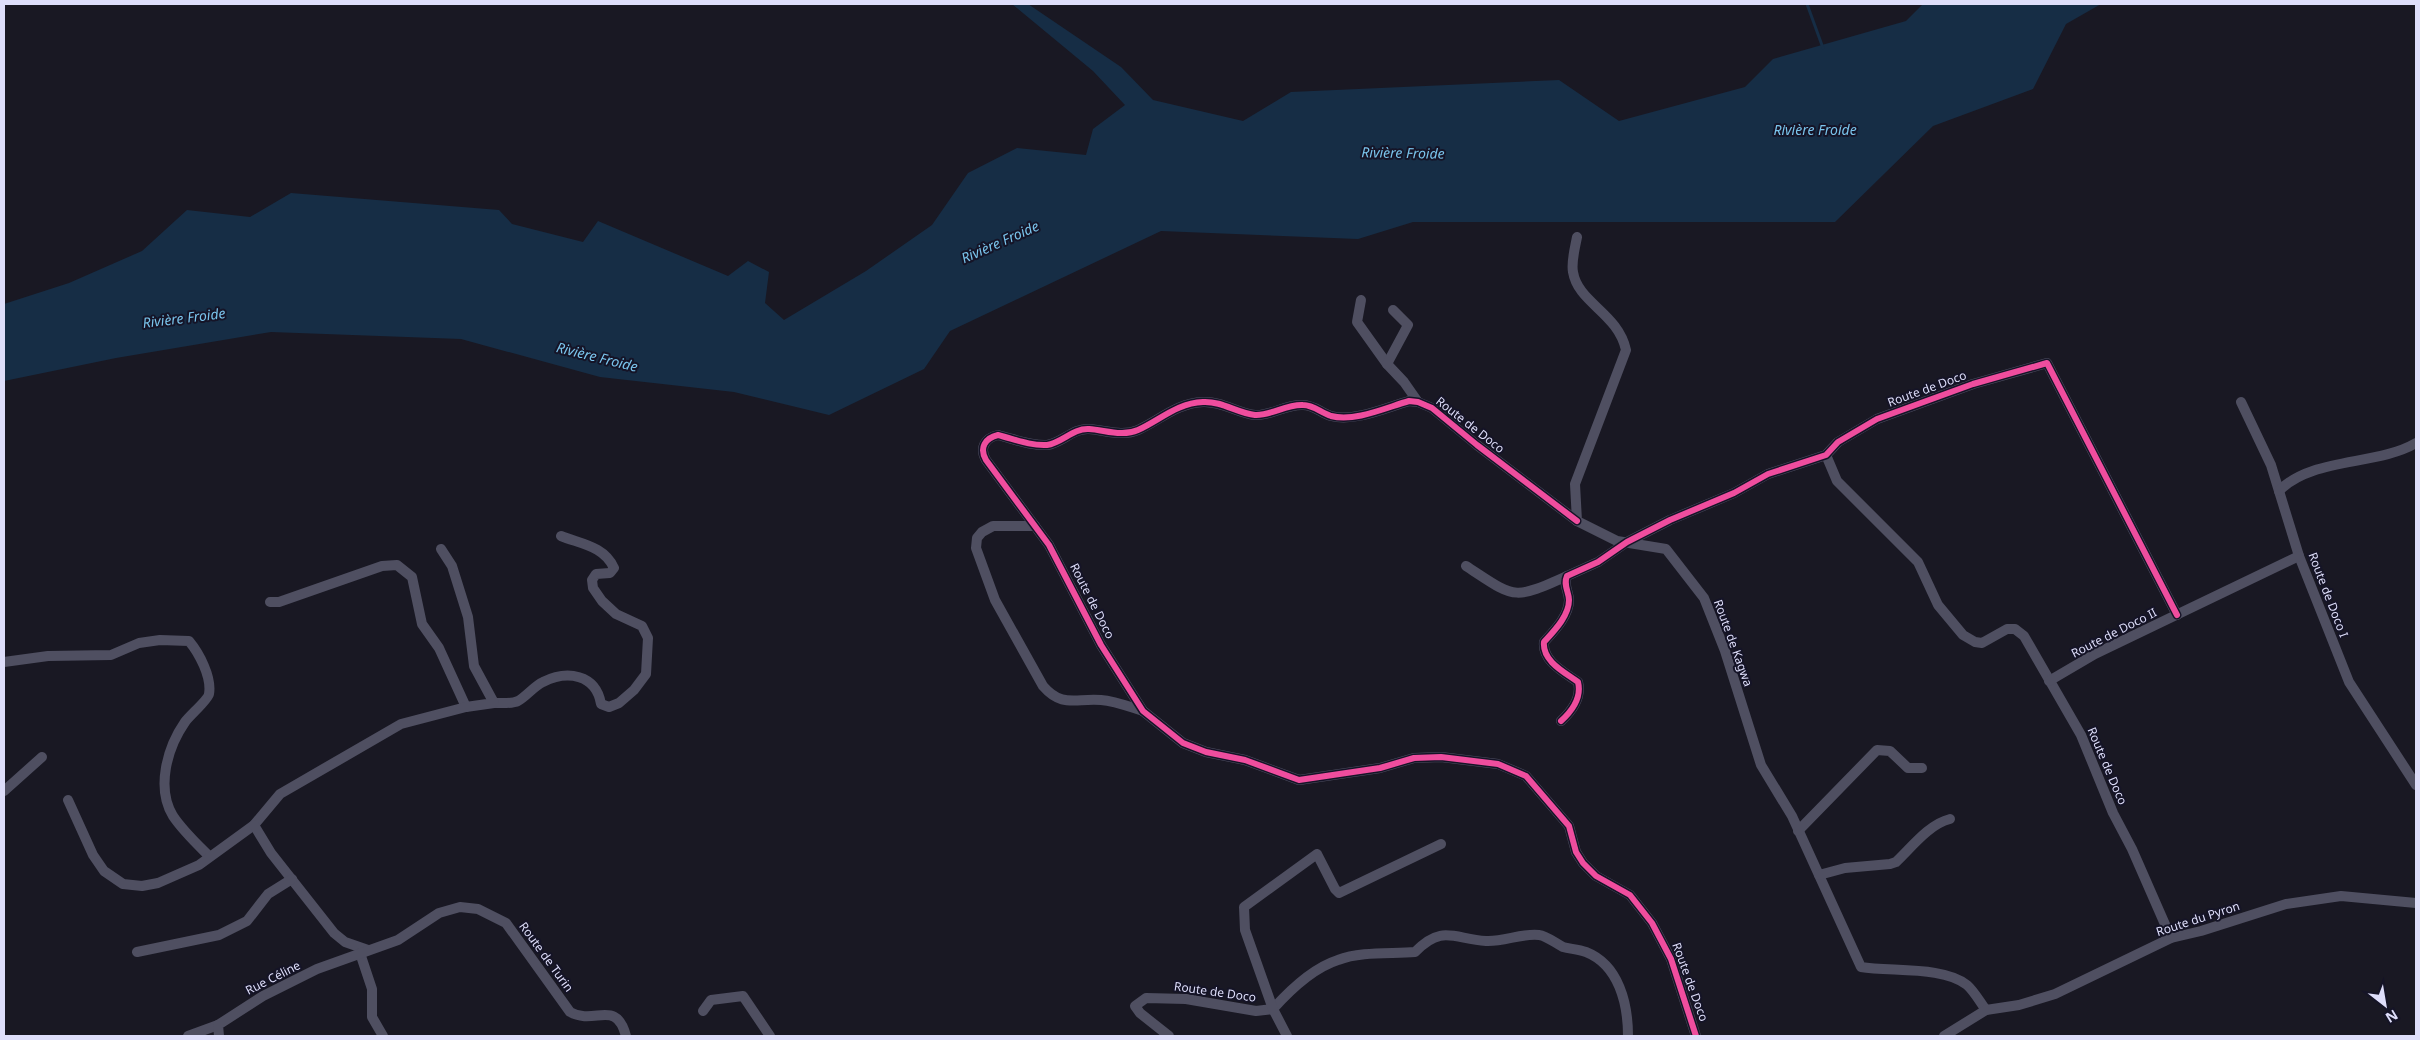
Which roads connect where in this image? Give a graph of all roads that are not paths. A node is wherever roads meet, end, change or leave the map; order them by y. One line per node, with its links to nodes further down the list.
1 (1577, 237): 10 (street)
2 (1360, 300): 4 (street)
3 (1394, 310): 4 (street)
4 (1387, 364): 5 (street)
5 (1418, 402): 10 (street, Route de Doco); 11 (street, Route de Doco)
6 (2241, 402): 9 (street, Route de Doco I)
7 (2416, 443): 9 (street)
8 (1826, 455): 13 (street); 19 (street, Route de Doco); 21 (street, Route de Doco)
9 (2279, 491): 15 (street, Route de Doco I)
10 (1578, 521): 13 (street, Route de Kagwa)
11 (1035, 526): 24 (street, Route de Doco); 24 (street)
12 (561, 536): 22 (street)
13 (1626, 542): 17 (street); 33 (street, Route de Kagwa)
14 (441, 549): 22 (street)
15 (2299, 556): 19 (street, Route de Doco II); 28 (street, Route de Doco I)
16 (1466, 566): 17 (street)
17 (1567, 576): 25 (street)
18 (270, 602): 23 (street)
19 (2177, 615): 21 (street, Route de Doco II)
20 (4, 662): 35 (street)
21 (2049, 681): 39 (street, Route de Doco)
22 (494, 703): 23 (street)
23 (466, 706): 32 (street)
24 (1143, 711): 54 (street, Route de Doco)
25 (1561, 721)
26 (42, 757): 29 (street)
27 (1922, 768): 33 (street)
28 (2416, 785)
29 (4, 791)
30 (68, 800): 35 (street)
31 (1950, 819): 36 (street)
32 (254, 825): 35 (street); 37 (street)
33 (1798, 831): 36 (street, Route de Kagwa)
34 (1441, 844): 42 (street)
35 (209, 856)
36 (1819, 875): 43 (street, Route de Kagwa)
37 (292, 879): 40 (street); 41 (street)
38 (2416, 903): 39 (street, Route du Pyron)
39 (2171, 938): 43 (street, Route du Pyron)
40 (137, 952)
41 (361, 952): 45 (street, Rue Céline); 48 (street); 49 (street, Route de Turin)
42 (1273, 1010): 51 (street, Route de Doco); 52 (street); 53 (street, Route de Doco)
43 (1986, 1010): 55 (street, Route du Pyron)
44 (703, 1011): 50 (street)
45 (218, 1025): 46 (street, Rue Céline); 47 (street)
46 (188, 1036)
47 (219, 1036)
48 (383, 1036)
49 (626, 1036)
50 (770, 1036)
51 (1168, 1036)
52 (1287, 1036)
53 (1628, 1036)
54 (1696, 1036)
55 (1944, 1036)

